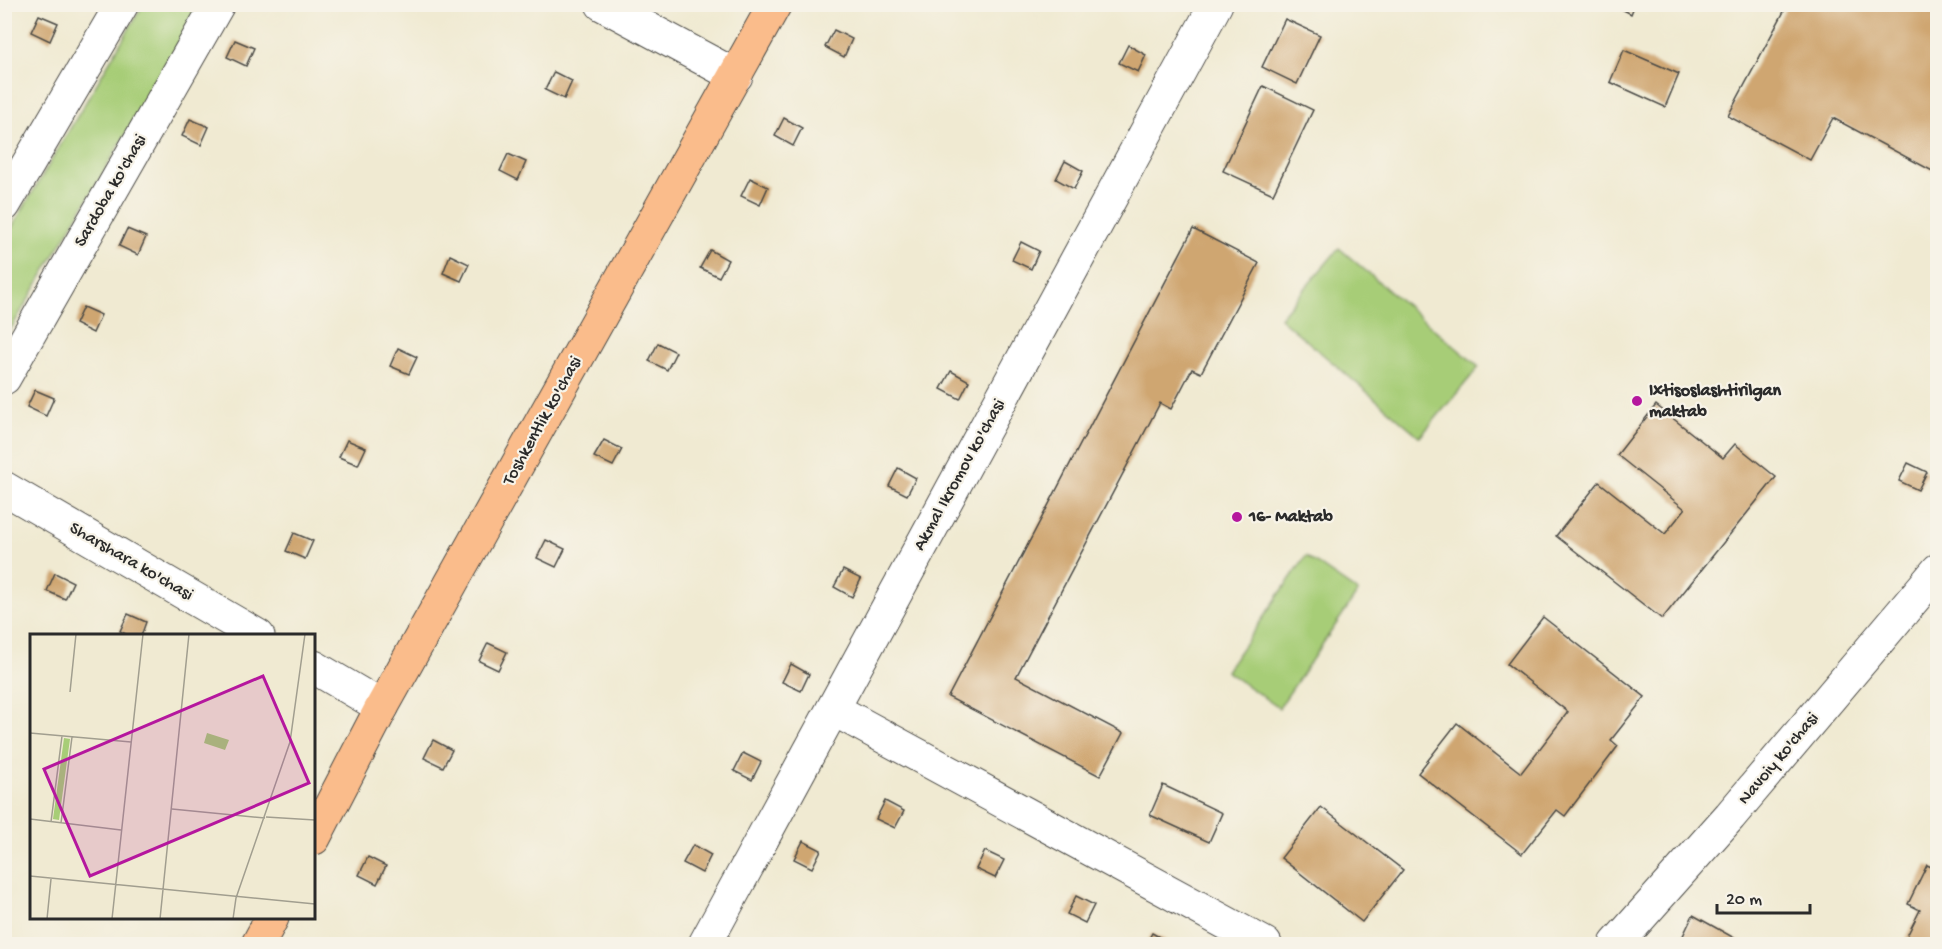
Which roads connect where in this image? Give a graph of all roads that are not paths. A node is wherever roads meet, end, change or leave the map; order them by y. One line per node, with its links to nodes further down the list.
1 (122, 4): 7 (street)
2 (218, 4): 8 (street, Sardoba ko'chasi)
3 (602, 4): 6 (street)
4 (775, 4): 6 (main road, Toshkentlik ko'chasi)
5 (1216, 4): 14 (street, Akmal Ikromov ko'chasi)
6 (736, 76): 13 (main road, Toshkentlik ko'chasi)
7 (4, 205)
8 (4, 378)
9 (4, 488): 11 (street, Sharshara ko'chasi)
10 (1938, 570): 20 (street, Navoiy ko'chasi)
11 (255, 634)
12 (315, 669): 13 (street)
13 (382, 707): 15 (main road, Toshkentlik ko'chasi)
14 (833, 709): 18 (street, Akmal Ikromov ko'chasi); 19 (street)
15 (315, 836)
16 (271, 919): 17 (main road)
17 (258, 945)
18 (705, 945)
19 (1265, 945)
20 (1616, 945)

